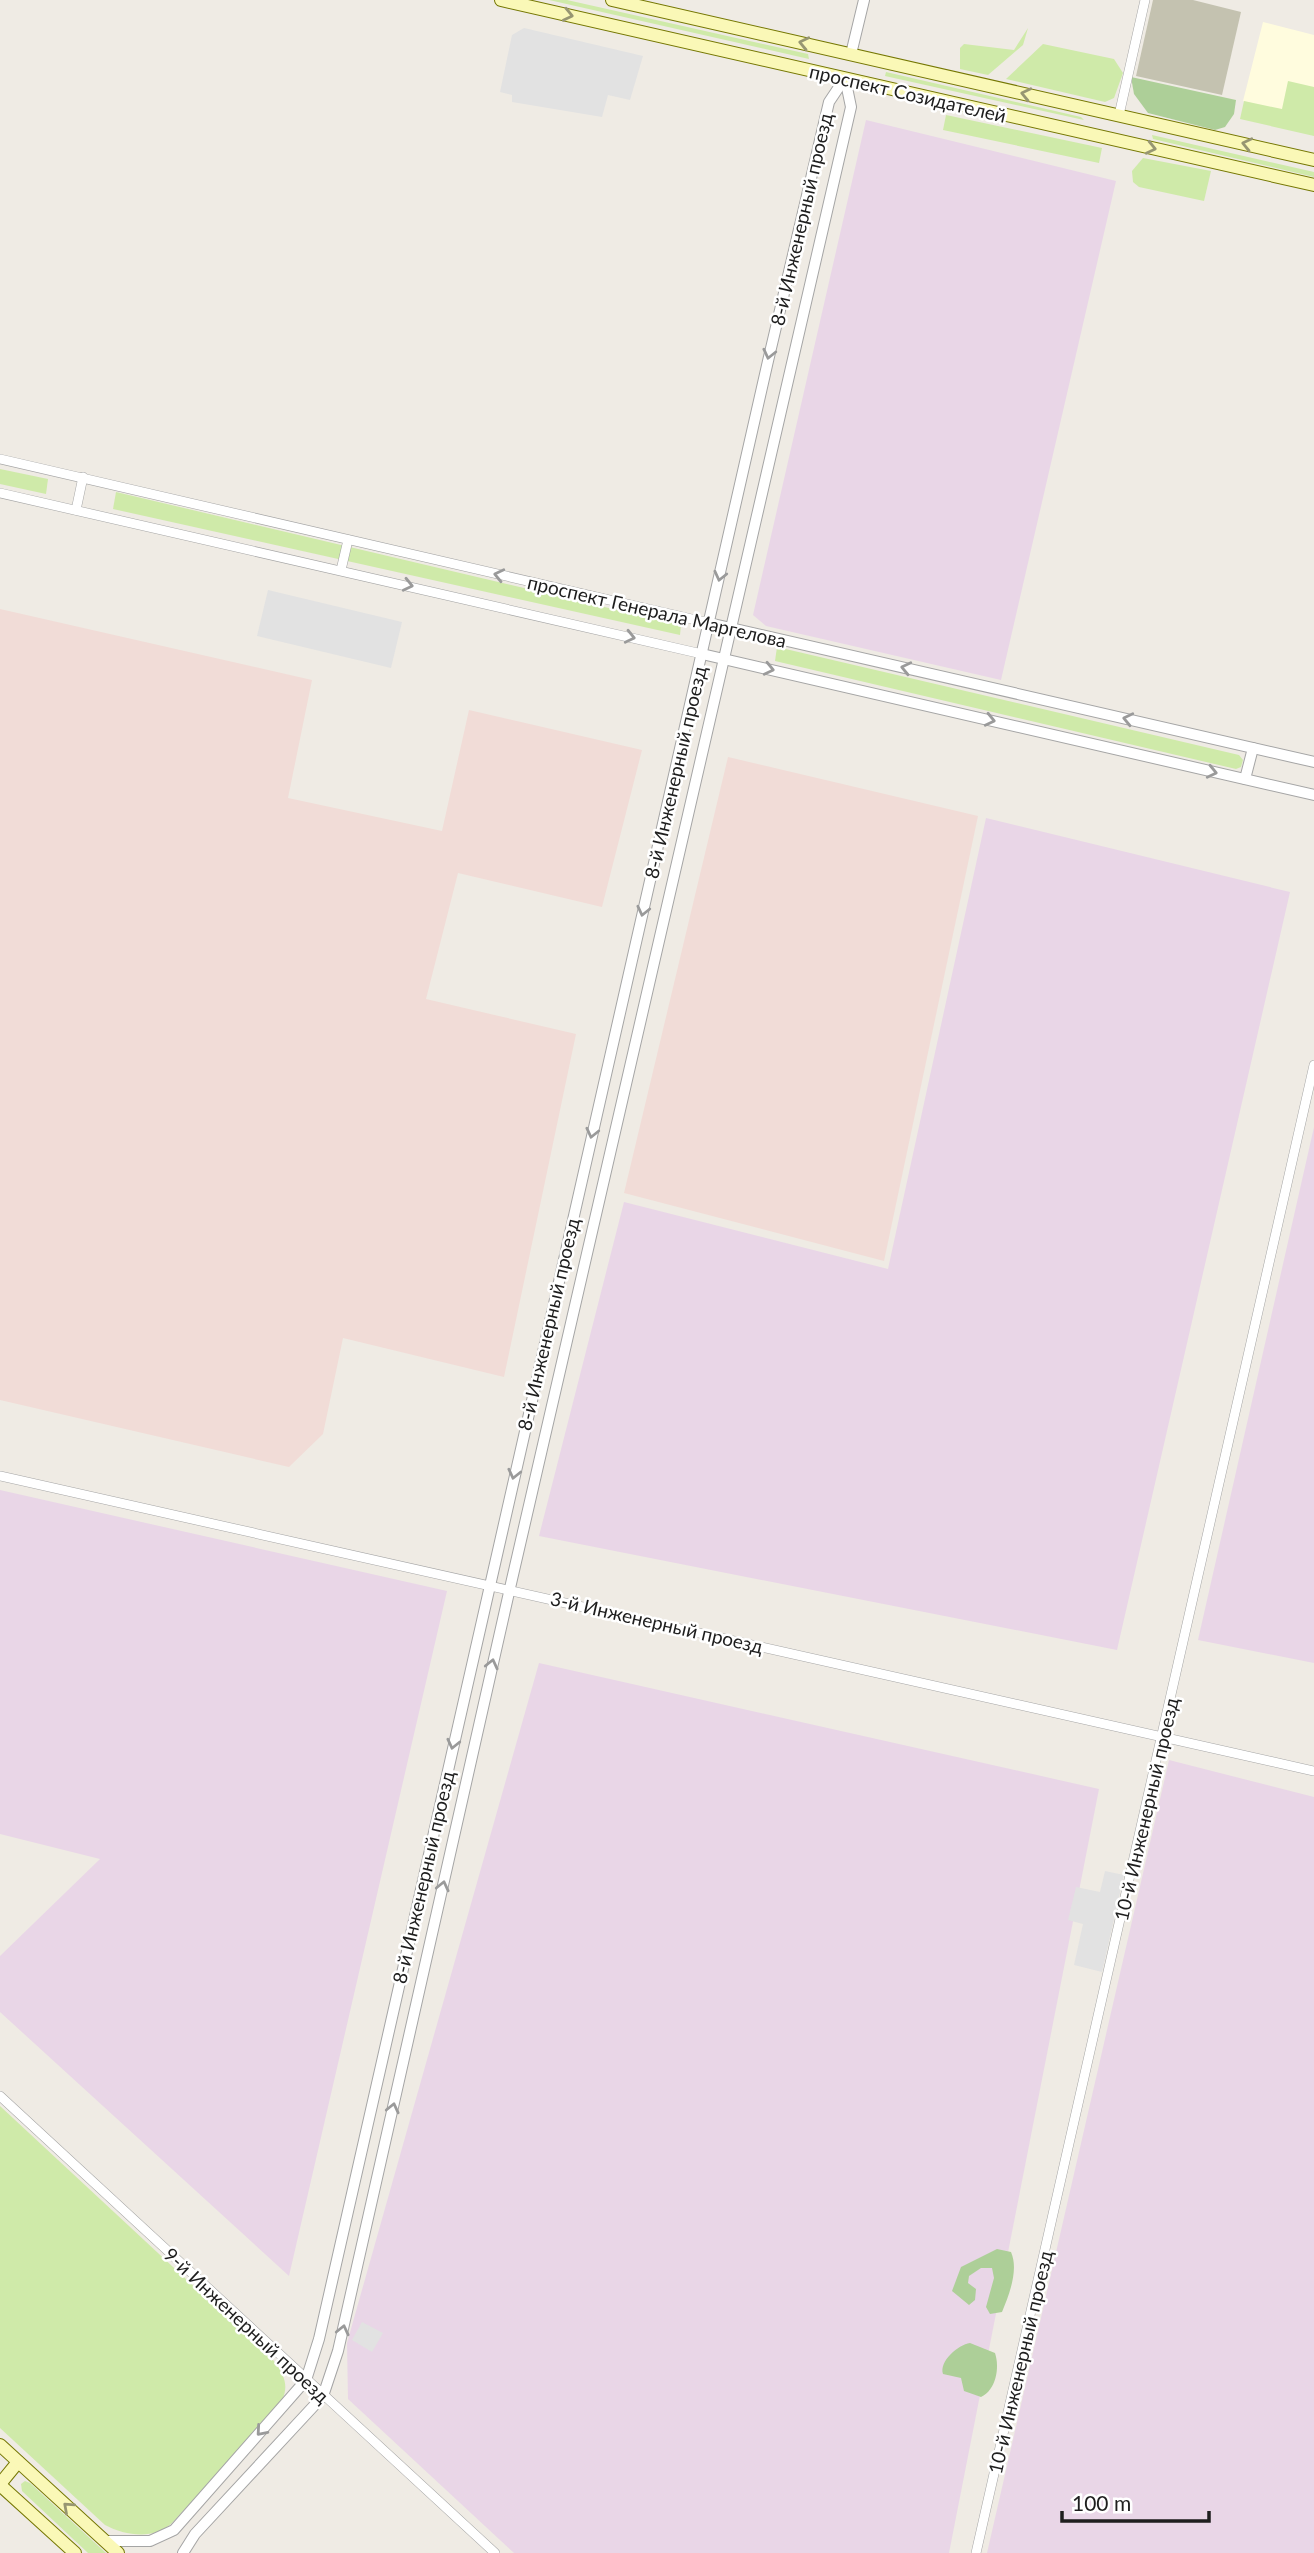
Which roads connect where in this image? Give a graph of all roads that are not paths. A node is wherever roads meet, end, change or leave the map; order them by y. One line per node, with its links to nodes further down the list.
1 (501, 0): 6 (main road, проспект Созидателей, one-way to 6)
2 (612, 0): 5 (main road, проспект Созидателей, one-way to 2)
3 (864, 0): 5 (street)
4 (1145, 0): 7 (street)
5 (851, 54): 6 (main road); 7 (main road, проспект Созидателей, one-way to 5)
6 (845, 78): 8 (main road, проспект Созидателей); 16 (street, 8-й Инженерный проезд, one-way to 16); 17 (street, 8-й Инженерный проезд)
7 (1119, 115): 8 (main road); 9 (main road, проспект Созидателей, one-way to 7)
8 (1115, 140): 10 (main road, проспект Созидателей, one-way to 10)
9 (1314, 159)
10 (1314, 185)
11 (0, 459): 12 (street, проспект Генерала Маргелова)
12 (83, 477): 14 (street); 15 (street, проспект Генерала Маргелова)
13 (0, 494): 14 (street, проспект Генерала Маргелова)
14 (76, 510): 18 (street, проспект Генерала Маргелова)
15 (345, 540): 18 (street); 19 (street, проспект Генерала Маргелова, one-way to 15)
16 (726, 548): 17 (street); 19 (street, 8-й Инженерный проезд, one-way to 19)
17 (748, 553): 20 (street, 8-й Инженерный проезд)
18 (341, 570): 21 (street, проспект Генерала Маргелова, one-way to 21)
19 (709, 623): 20 (street, проспект Генерала Маргелова); 21 (street, 8-й Инженерный проезд)
20 (731, 628): 22 (street, 8-й Инженерный проезд); 23 (street, проспект Генерала Маргелова, one-way to 20)
21 (702, 654): 22 (street, проспект Генерала Маргелова); 28 (street, 8-й Инженерный проезд, one-way to 28)
22 (724, 659): 25 (street, проспект Генерала Маргелова, one-way to 25); 29 (street, 8-й Инженерный проезд)
23 (1253, 748): 24 (street, проспект Генерала Маргелова); 25 (street)
24 (1314, 762)
25 (1245, 779): 26 (street, проспект Генерала Маргелова)
26 (1314, 795)
27 (1314, 1065): 33 (street, 10-й Инженерный проезд)
28 (527, 1415): 29 (street); 31 (street, 8-й Инженерный проезд, one-way to 31)
29 (548, 1420): 32 (street, 8-й Инженерный проезд)
30 (0, 1476): 31 (street, 3-й Инженерный проезд)
31 (489, 1583): 32 (street, 3-й Инженерный проезд); 36 (street, 8-й Инженерный проезд, one-way to 36)
32 (509, 1588): 33 (street, 3-й Инженерный проезд); 37 (street, 8-й Инженерный проезд, one-way to 32)
33 (1163, 1735): 34 (street, 3-й Инженерный проезд); 46 (street, 10-й Инженерный проезд)
34 (1314, 1771)
35 (0, 2096): 36 (street, 9-й Инженерный проезд)
36 (306, 2380): 37 (street, 9-й Инженерный проезд); 41 (street, 8-й Инженерный проезд, one-way to 41)
37 (323, 2396): 44 (street, 8-й Инженерный проезд); 45 (street, 9-й Инженерный проезд)
38 (0, 2445): 39 (main road)
39 (18, 2462): 40 (main road); 41 (main road, one-way to 39)
40 (0, 2484): 42 (main road)
41 (106, 2541): 43 (main road)
42 (75, 2553)
43 (118, 2553)
44 (183, 2553)
45 (495, 2553)
46 (976, 2553)

